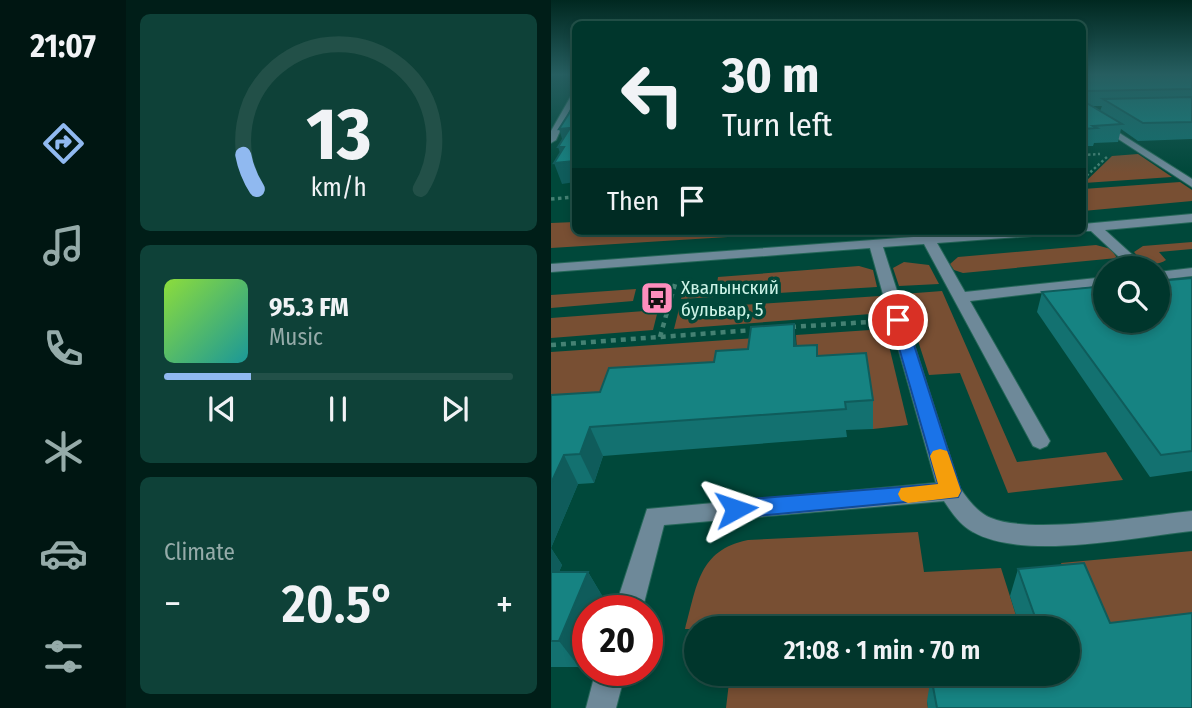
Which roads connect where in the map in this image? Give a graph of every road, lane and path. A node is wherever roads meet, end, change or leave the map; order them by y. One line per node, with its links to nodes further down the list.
1 (567, 107): 5 (street)
2 (1103, 110): 3 (street)
3 (1086, 111)
4 (1086, 113): 8 (street)
5 (551, 140)
6 (1110, 153): 7 (path)
7 (1086, 176)
8 (1192, 184)
9 (572, 197): 10 (path)
10 (551, 199)
11 (1192, 218): 12 (street)
12 (1088, 227): 17 (street)
13 (1003, 235): 15 (street)
14 (906, 237): 15 (street); 16 (street)
15 (929, 242): 23 (street)
16 (876, 245): 18 (street); 24 (street)
17 (1125, 256)
18 (551, 268)
19 (1192, 272): 20 (street)
20 (1170, 275)
21 (1093, 282): 23 (street)
22 (675, 284): 27 (path)
23 (960, 297): 29 (street)
24 (898, 320): 25 (path); 30 (street)
25 (779, 328)
26 (766, 329): 27 (path)
27 (660, 337): 28 (path)
28 (551, 345)
29 (1040, 441)
30 (950, 491): 31 (street); 32 (street)
31 (1192, 521)
32 (633, 595)
33 (607, 686): 34 (street)
34 (601, 708)

